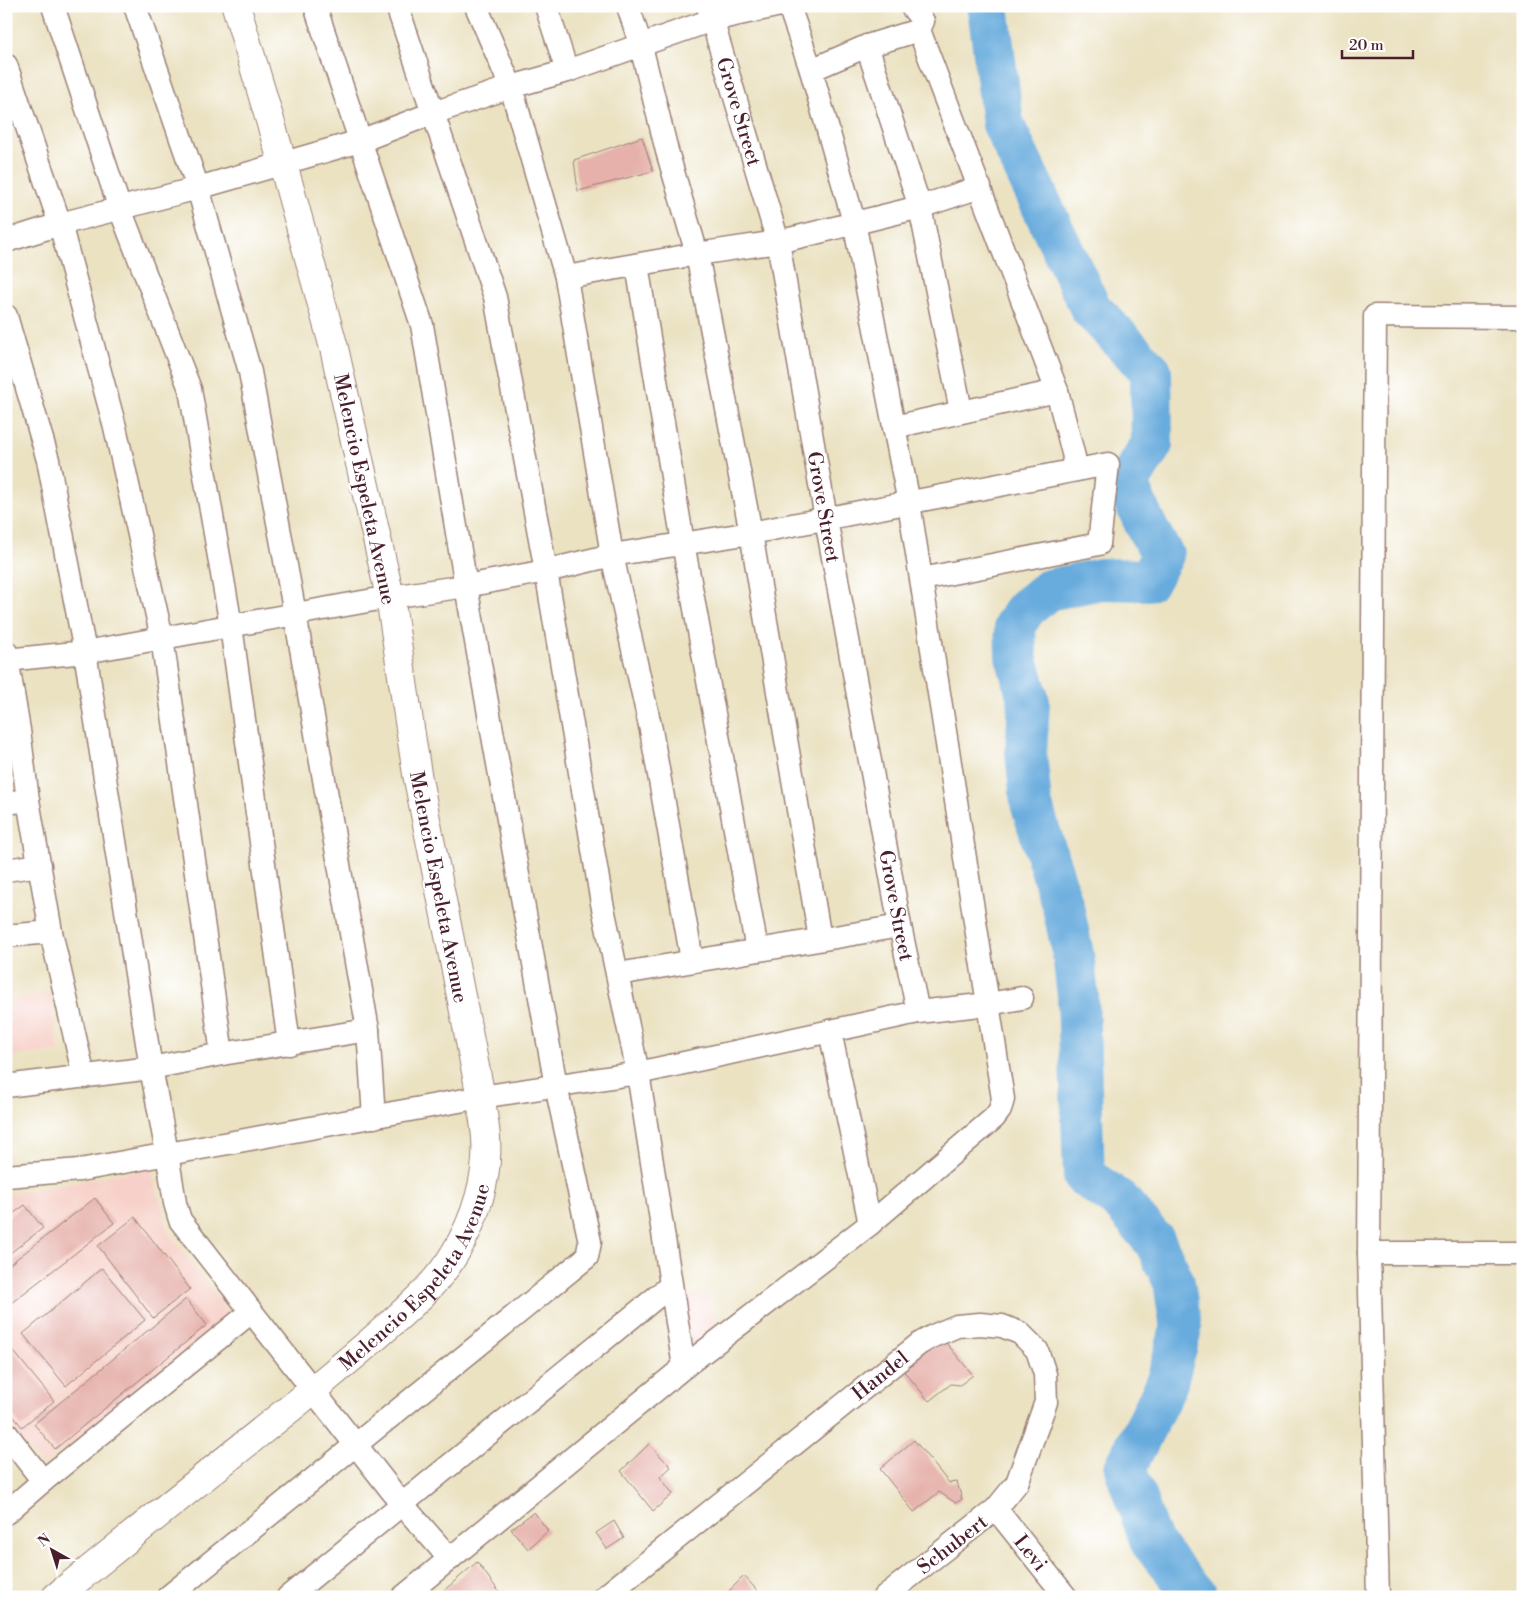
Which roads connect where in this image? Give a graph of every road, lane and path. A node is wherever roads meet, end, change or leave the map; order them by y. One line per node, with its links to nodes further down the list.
1 (53, 6): 26 (street)
2 (135, 6): 24 (street)
3 (236, 6): 22 (street, Melencio Espeleta Avenue)
4 (316, 6): 21 (street)
5 (397, 6): 20 (street)
6 (476, 6): 19 (street)
7 (546, 6): 18 (street)
8 (628, 6): 14 (street)
9 (776, 6): 12 (street)
10 (789, 6): 17 (street)
11 (911, 6): 13 (street)
12 (710, 13): 14 (street); 30 (street, Grove Street)
13 (919, 30): 15 (street); 23 (street)
14 (641, 46): 18 (street); 31 (street)
15 (867, 46): 17 (street); 25 (street)
16 (6, 65): 28 (street)
17 (811, 70): 27 (street)
18 (567, 71): 19 (street)
19 (511, 87): 20 (street); 33 (street)
20 (433, 113): 21 (street); 45 (street)
21 (360, 141): 22 (street); 47 (street)
22 (283, 164): 24 (street); 48 (street, Melencio Espeleta Avenue)
23 (980, 186): 25 (street); 36 (street)
24 (198, 188): 26 (street); 49 (street)
25 (920, 207): 27 (street); 37 (street)
26 (120, 209): 28 (street); 50 (street)
27 (854, 222): 30 (street); 38 (street)
28 (60, 224): 29 (street); 51 (street)
29 (6, 241)
30 (778, 242): 31 (street); 41 (street, Grove Street)
31 (697, 254): 32 (street); 42 (street)
32 (637, 265): 33 (street); 43 (street)
33 (566, 277): 44 (street)
34 (6, 316): 52 (street)
35 (1523, 318): 82 (street)
36 (1057, 390): 37 (street); 39 (street)
37 (961, 411): 38 (street)
38 (894, 427): 40 (street)
39 (1072, 470): 40 (street); 46 (street)
40 (909, 503): 41 (street); 46 (street)
41 (826, 519): 42 (street); 58 (street, Grove Street)
42 (751, 533): 43 (street); 61 (street)
43 (683, 543): 44 (street); 62 (street)
44 (612, 556): 45 (street); 63 (street)
45 (546, 571): 47 (street); 64 (street)
46 (922, 579): 66 (street)
47 (466, 586): 48 (street); 76 (street)
48 (390, 597): 49 (street); 77 (street, Melencio Espeleta Avenue)
49 (295, 614): 50 (street); 68 (street)
50 (230, 626): 51 (street); 70 (street)
51 (162, 638): 52 (street); 71 (street)
52 (85, 652): 53 (street); 72 (street)
53 (7, 657): 54 (street)
54 (13, 731): 55 (street)
55 (17, 802): 56 (street)
56 (40, 865): 57 (street); 59 (street)
57 (6, 870)
58 (900, 926): 61 (street); 67 (street, Grove Street)
59 (51, 932): 60 (street); 74 (street)
60 (6, 936)
61 (820, 939): 62 (street)
62 (757, 950): 63 (street)
63 (692, 960): 64 (street)
64 (618, 974): 73 (street)
65 (1022, 998): 66 (street)
66 (989, 1004): 67 (street); 81 (street)
67 (918, 1012): 69 (street)
68 (368, 1030): 70 (street); 78 (street)
69 (830, 1031): 73 (street); 81 (street)
70 (289, 1044): 71 (street)
71 (222, 1054): 72 (street)
72 (151, 1068): 74 (street); 79 (street)
73 (638, 1073): 76 (street); 84 (street)
74 (84, 1078): 75 (street)
75 (6, 1086)
76 (556, 1086): 77 (street); 89 (street)
77 (480, 1097): 78 (street); 87 (street, Melencio Espeleta Avenue)
78 (374, 1117): 79 (street)
79 (167, 1153): 80 (street); 85 (street)
80 (6, 1176)
81 (870, 1224): 86 (street)
82 (1369, 1253): 83 (street); 102 (street)
83 (1523, 1253)
84 (670, 1286): 86 (street); 91 (street)
85 (251, 1312): 87 (street); 90 (street)
86 (684, 1367): 94 (street)
87 (312, 1390): 89 (street); 95 (street, Melencio Espeleta Avenue)
88 (6, 1433): 90 (street)
89 (354, 1445): 91 (street); 96 (street)
90 (43, 1480): 93 (street)
91 (402, 1504): 94 (street); 97 (street)
92 (996, 1509): 99 (street, Handel); 100 (street, Schubert); 101 (street, Levi)
93 (6, 1513)
94 (450, 1559): 98 (street)
95 (56, 1597)
96 (168, 1597)
97 (288, 1597)
98 (403, 1597)
99 (604, 1597)
100 (884, 1597)
101 (1066, 1597)
102 (1378, 1597)

